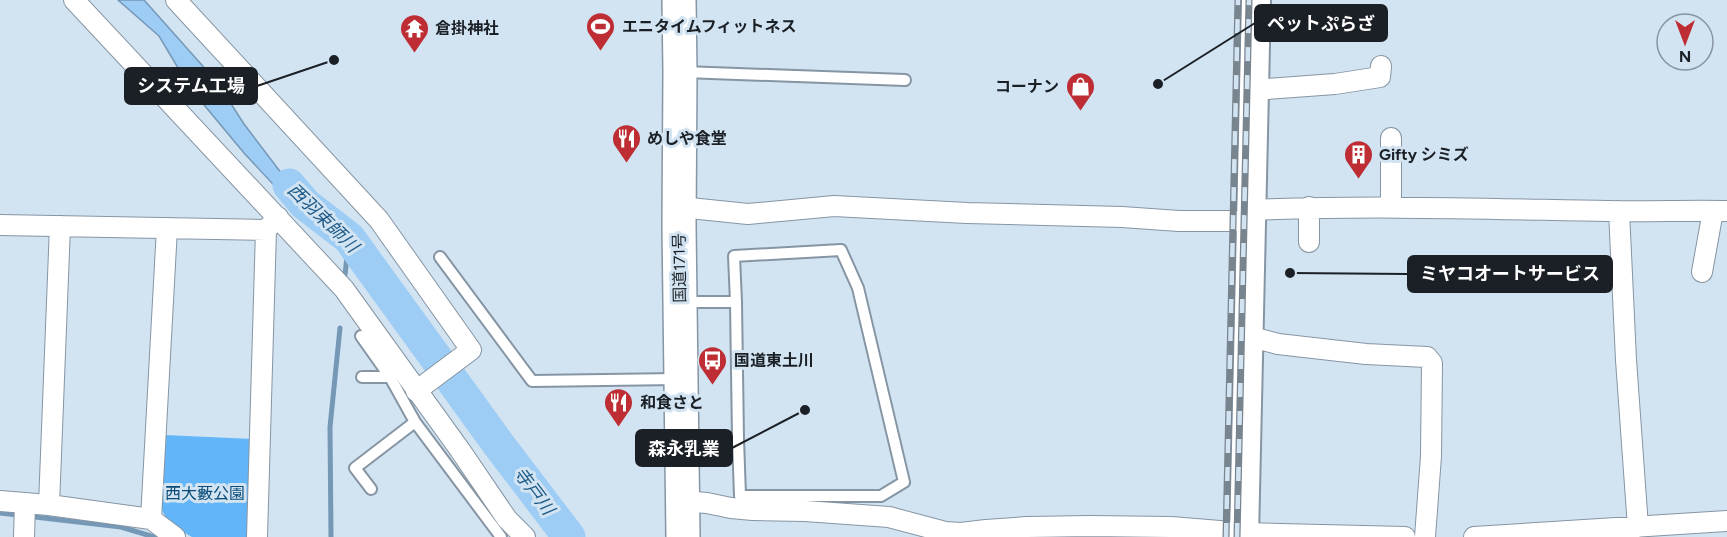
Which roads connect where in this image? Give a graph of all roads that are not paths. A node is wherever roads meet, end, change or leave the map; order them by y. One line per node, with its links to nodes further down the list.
1 (74, 0): 16 (street)
2 (176, 0): 30 (street)
3 (679, 0): 6 (highway, 国道171号)
4 (1256, 0): 8 (street)
5 (1381, 66): 8 (street)
6 (680, 72): 7 (lane); 10 (highway, 国道171号)
7 (905, 80)
8 (1253, 90): 15 (street)
9 (1391, 138): 12 (street)
10 (680, 207): 15 (street); 23 (highway, 国道171号)
11 (1310, 207): 12 (street); 15 (street); 20 (street)
12 (1391, 207): 13 (street)
13 (1619, 211): 14 (street); 41 (street)
14 (1720, 211): 22 (street)
15 (1252, 216): 26 (street)
16 (272, 224): 19 (street); 30 (street); 46 (street)
17 (0, 225): 18 (street)
18 (60, 226): 19 (street); 38 (street)
19 (167, 228): 39 (street)
20 (1309, 242)
21 (440, 257): 29 (lane)
22 (1702, 272)
23 (680, 302): 24 (lane); 29 (highway, 国道171号)
24 (736, 302): 32 (lane); 32 (lane)
25 (361, 336): 28 (lane)
26 (1248, 336): 43 (street); 51 (street)
27 (362, 377): 28 (lane)
28 (390, 377): 31 (lane)
29 (681, 379): 33 (highway, 国道171号)
30 (416, 391): 48 (street)
31 (415, 422): 34 (lane); 47 (lane)
32 (738, 439): 33 (lane)
33 (681, 440): 36 (highway, 国道171号)
34 (371, 489)
35 (0, 501): 37 (street)
36 (682, 501): 43 (street); 49 (highway, 国道171号)
37 (25, 503): 38 (street); 44 (street)
38 (49, 505): 39 (street)
39 (151, 519): 45 (street)
40 (1727, 521): 42 (street)
41 (1638, 527): 42 (street); 52 (street)
42 (1670, 531)
43 (1244, 535): 50 (street)
44 (24, 537)
45 (175, 537)
46 (257, 537)
47 (501, 537)
48 (525, 537)
49 (682, 537)
50 (1405, 537)
51 (1425, 537)
52 (1474, 537)

